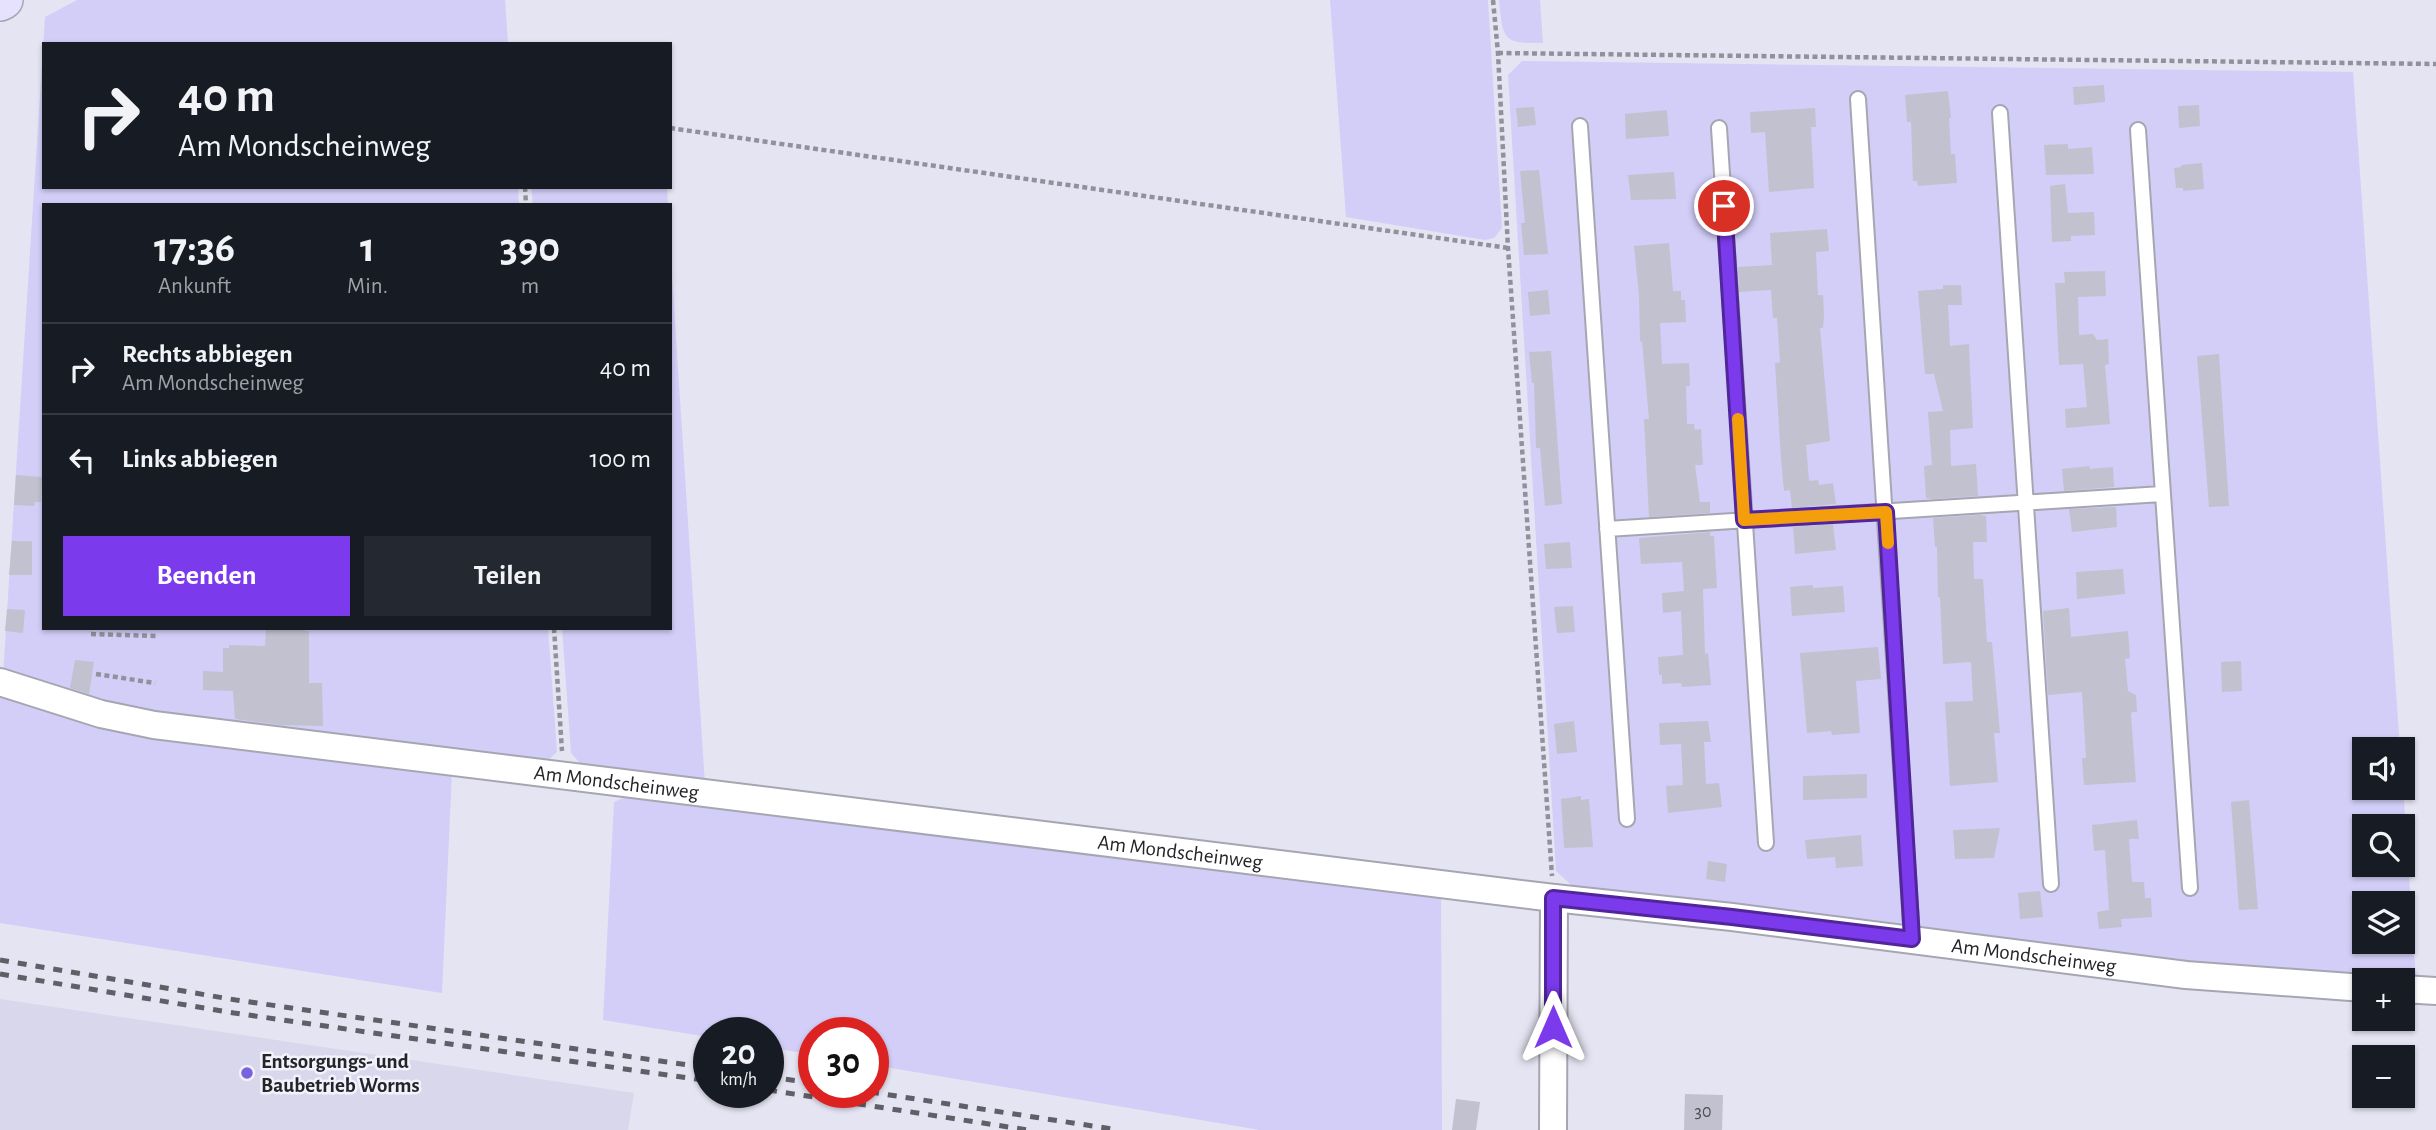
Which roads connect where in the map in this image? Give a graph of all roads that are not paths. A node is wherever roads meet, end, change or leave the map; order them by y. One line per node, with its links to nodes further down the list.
1 (1858, 99): 8 (lane)
2 (2000, 113): 7 (lane)
3 (1580, 126): 10 (lane)
4 (1719, 128): 9 (lane)
5 (2138, 130): 6 (lane)
6 (2162, 494): 7 (lane); 15 (lane)
7 (2025, 502): 8 (lane); 14 (lane)
8 (1886, 512): 9 (lane); 17 (lane)
9 (1744, 520): 10 (lane); 13 (lane)
10 (1607, 529): 12 (lane)
11 (0, 682): 16 (street, Am Mondscheinweg)
12 (1627, 819)
13 (1766, 843)
14 (2051, 884)
15 (2190, 888)
16 (1553, 898): 17 (street, Am Mondscheinweg); 21 (street)
17 (1912, 939): 18 (street, Am Mondscheinweg)
18 (2352, 987)
19 (2415, 990): 20 (street)
20 (2436, 991)
21 (1553, 1130)

